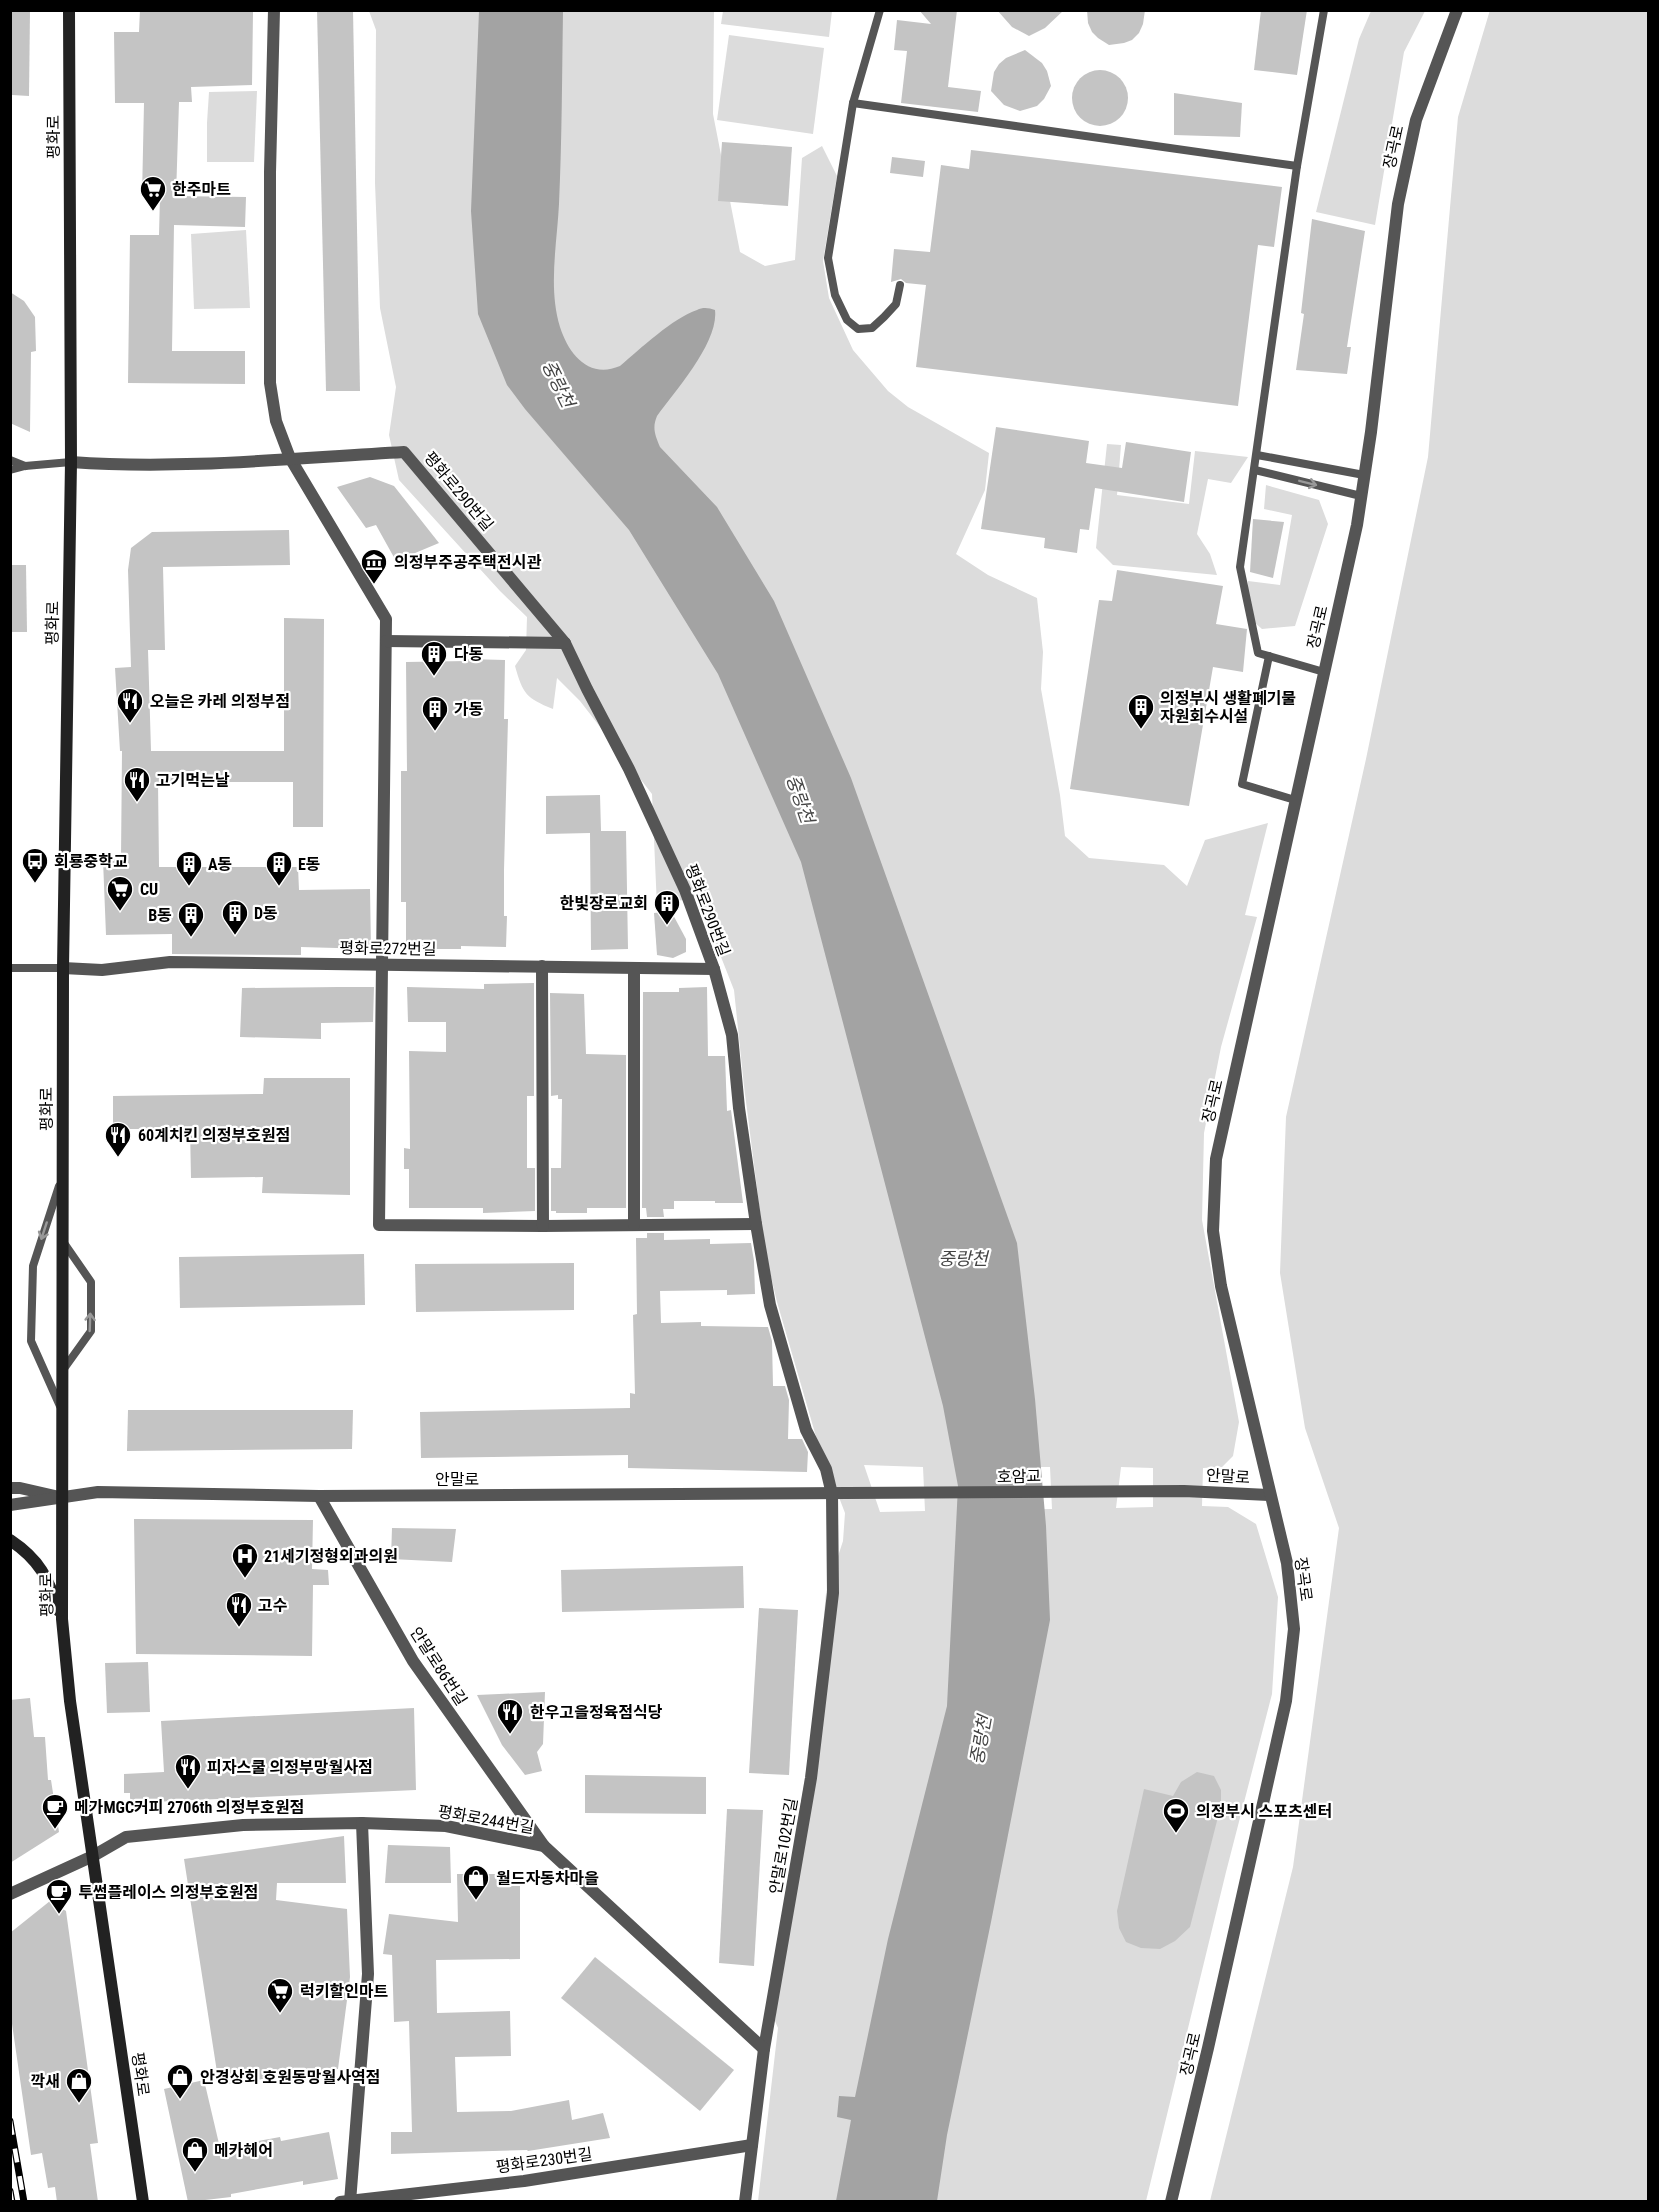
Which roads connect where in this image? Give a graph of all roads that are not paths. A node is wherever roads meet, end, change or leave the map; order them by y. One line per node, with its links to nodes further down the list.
1 (69, 10): 12 (main road, 평화로)
2 (274, 10): 10 (street)
3 (880, 10): 6 (lane)
4 (1324, 10): 7 (lane)
5 (1457, 10): 16 (street, 장곡로)
6 (853, 103): 7 (lane); 8 (lane)
7 (1297, 166): 9 (lane)
8 (900, 285)
9 (1257, 455): 15 (lane); 16 (lane)
10 (290, 458): 12 (street, 평화로290번길); 18 (street); 19 (street, 평화로290번길)
11 (10, 460): 13 (lane)
12 (71, 462): 13 (lane); 26 (main road, 평화로)
13 (25, 466): 14 (lane)
14 (10, 470)
15 (1255, 470): 17 (lane, one-way to 17); 20 (lane)
16 (1364, 476): 17 (street, 장곡로)
17 (1361, 496): 21 (street, 장곡로)
18 (386, 640): 19 (street); 23 (street)
19 (566, 643): 28 (street, 평화로290번길)
20 (1269, 656): 21 (lane); 22 (lane)
21 (1324, 672): 22 (street, 장곡로)
22 (1295, 800): 40 (street, 장곡로)
23 (381, 964): 24 (street, 평화로272번길); 26 (street, 평화로272번길); 32 (street)
24 (542, 966): 27 (street, 평화로272번길); 32 (street)
25 (10, 968): 26 (lane)
26 (63, 968): 29 (main road, 평화로)
27 (634, 968): 28 (street, 평화로272번길); 31 (street)
28 (714, 969): 30 (street, 평화로290번길)
29 (63, 1176): 33 (main road, 평화로); 35 (lane, one-way to 35)
30 (756, 1224): 31 (street); 38 (street, 안말로102번길)
31 (634, 1225): 32 (street)
32 (543, 1226)
33 (63, 1241): 34 (main road, 평화로); 34 (lane, one-way to 33)
34 (62, 1371): 35 (main road, 평화로)
35 (62, 1412): 42 (main road, 평화로)
36 (10, 1488): 42 (street, 안말로)
37 (1184, 1491): 39 (street, 호암교); 40 (street, 안말로)
38 (832, 1494): 39 (street, 안말로); 41 (street, 안말로); 50 (street, 안말로102번길)
39 (853, 1494)
40 (1269, 1495): 55 (street, 장곡로)
41 (319, 1496): 42 (street, 안말로); 47 (street, 안말로86번길)
42 (62, 1498): 43 (street, 안말로); 45 (main road, 평화로)
43 (10, 1505)
44 (10, 1540): 45 (main road)
45 (62, 1619): 48 (main road, 평화로)
46 (362, 1823): 47 (street, 평화로244번길); 48 (street, 평화로244번길); 52 (street)
47 (544, 1846): 50 (street, 평화로244번길)
48 (93, 1856): 49 (street, 평화로244번길); 53 (main road, 평화로)
49 (10, 1894)
50 (764, 2049): 51 (street, 안말로102번길)
51 (752, 2145): 52 (street, 평화로230번길); 54 (street, 안말로102번길)
52 (347, 2201)
53 (143, 2202)
54 (745, 2202)
55 (1171, 2202)

